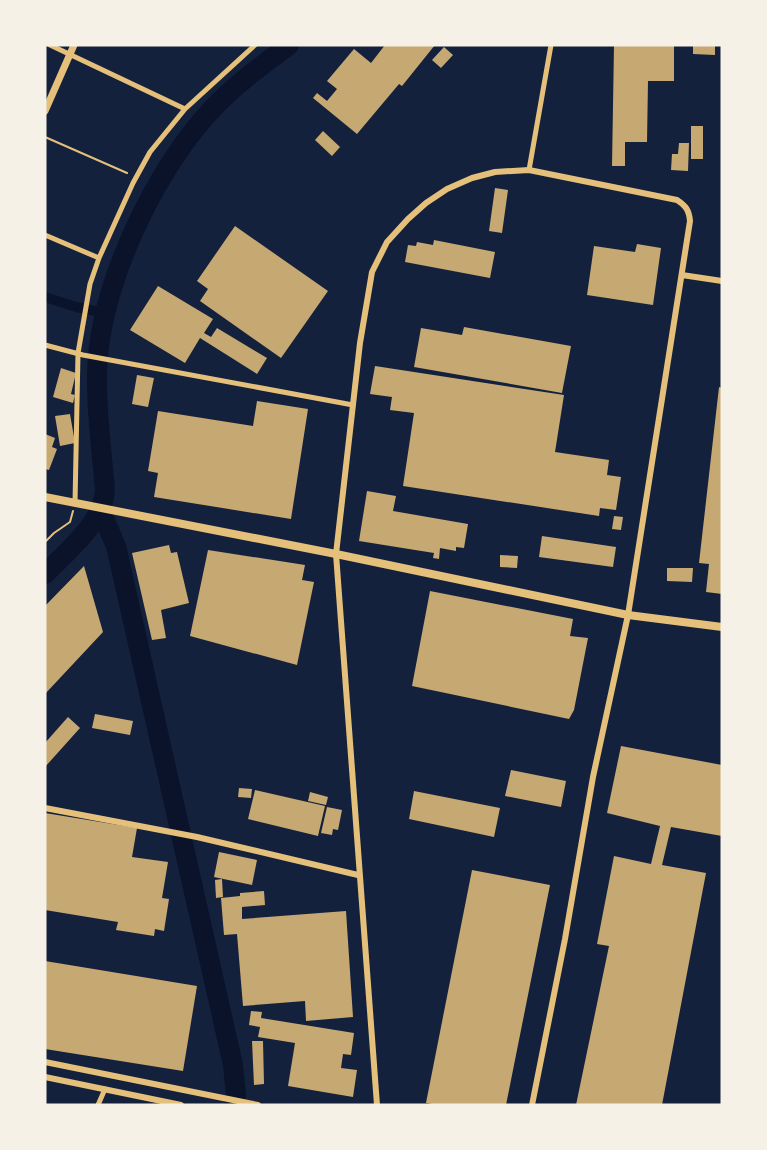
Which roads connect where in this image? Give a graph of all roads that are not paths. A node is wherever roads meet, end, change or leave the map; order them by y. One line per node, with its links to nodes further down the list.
1 (50, 45): 5 (street)
2 (74, 45): 5 (main road)
3 (255, 45): 6 (street)
4 (551, 45): 8 (street)
5 (70, 54): 6 (street); 7 (main road)
6 (185, 109): 10 (street)
7 (45, 111)
8 (529, 170): 11 (street); 15 (street)
9 (45, 235): 10 (street)
10 (99, 258): 14 (street)
11 (682, 275): 12 (street); 19 (street)
12 (722, 281)
13 (45, 345): 14 (street)
14 (80, 354): 15 (street); 17 (street)
15 (352, 405): 18 (street)
16 (45, 497): 17 (main road)
17 (79, 503): 18 (main road)
18 (336, 554): 19 (main road); 22 (street)
19 (628, 615): 20 (main road); 30 (street)
20 (722, 627)
21 (45, 808): 22 (street)
22 (358, 875): 29 (street)
23 (45, 1062): 28 (street)
24 (45, 1077): 25 (street)
25 (105, 1089): 26 (street); 27 (street)
26 (98, 1105)
27 (180, 1105)
28 (256, 1105)
29 (376, 1105)
30 (532, 1105)

